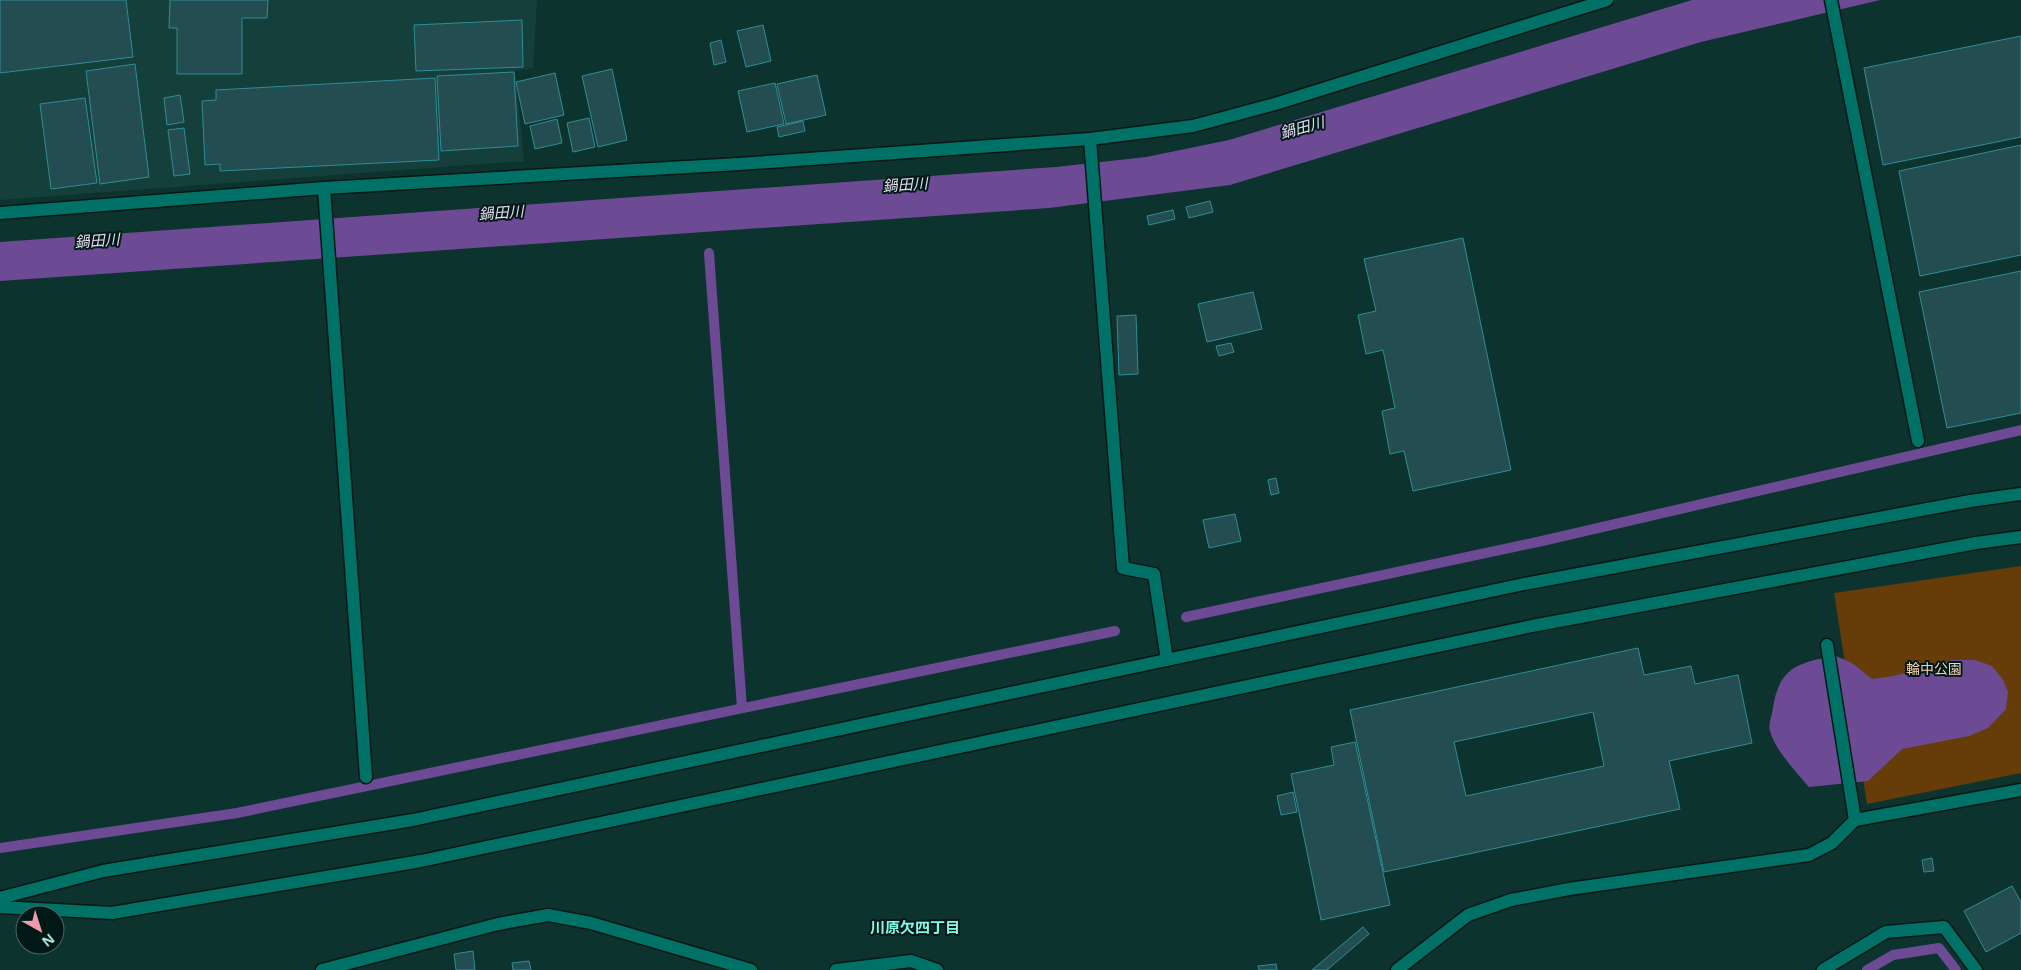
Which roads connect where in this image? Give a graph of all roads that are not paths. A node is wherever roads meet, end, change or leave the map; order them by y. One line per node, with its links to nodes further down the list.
1 (1607, 0): 3 (street)
2 (1831, 0): 6 (street)
3 (1090, 138): 4 (street); 10 (street)
4 (324, 188): 5 (street); 11 (street)
5 (0, 213)
6 (1918, 441)
7 (2021, 494): 10 (street)
8 (2021, 537): 15 (street)
9 (1827, 645): 13 (street)
10 (1167, 660): 14 (street)
11 (366, 777)
12 (2021, 790): 13 (street)
13 (1855, 820): 20 (street)
14 (0, 898)
15 (0, 907)
16 (322, 970): 17 (street)
17 (751, 970)
18 (836, 970): 19 (street)
19 (936, 970)
20 (1397, 970)
21 (1823, 970): 22 (street)
22 (1976, 970)

